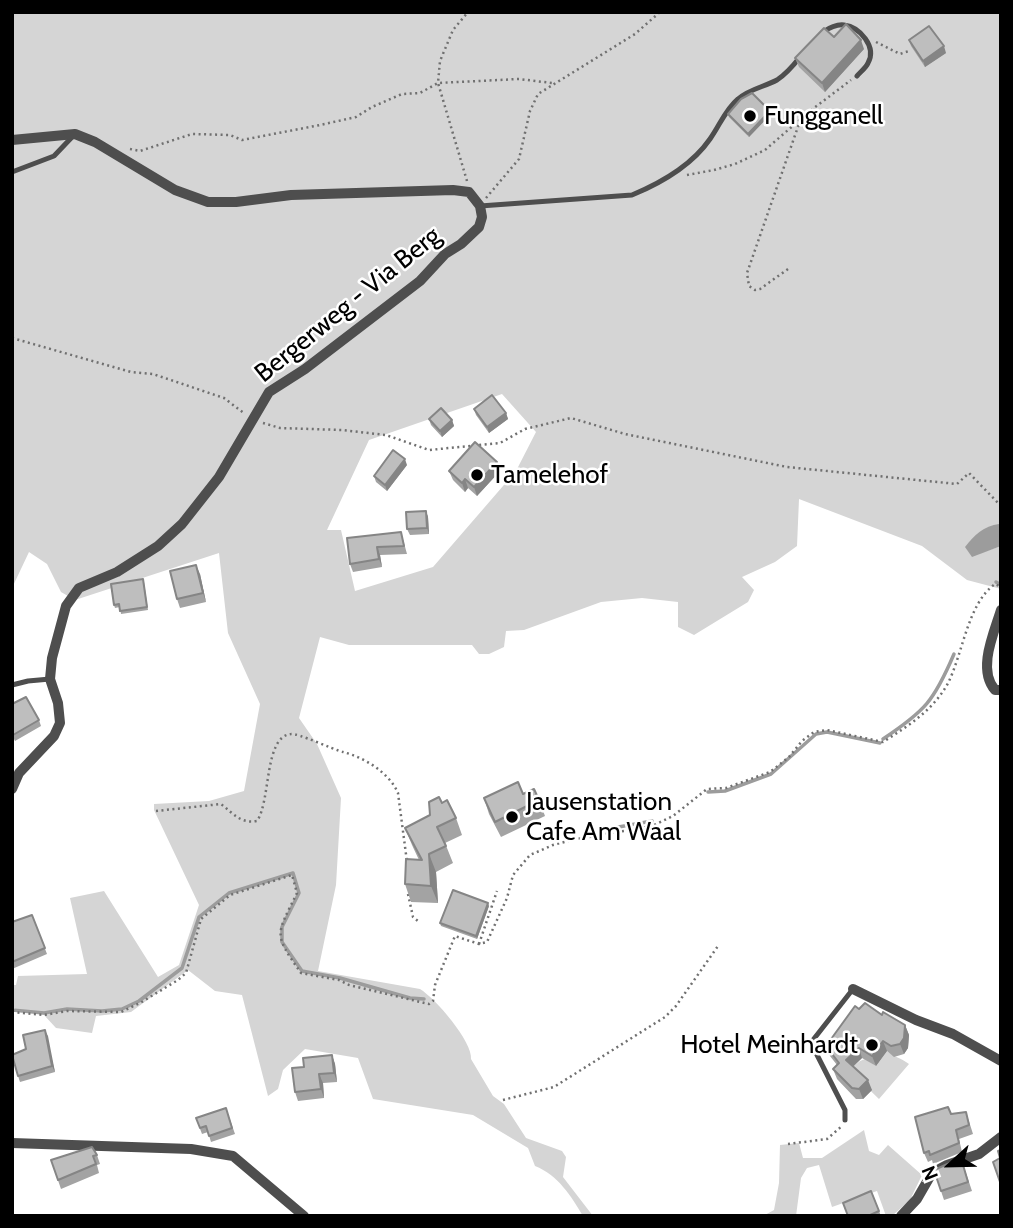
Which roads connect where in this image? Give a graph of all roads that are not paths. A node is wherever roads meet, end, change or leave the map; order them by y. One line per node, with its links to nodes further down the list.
1 (813, 42): 3 (lane)
2 (804, 53): 7 (lane)
3 (857, 76)
4 (75, 134): 5 (street); 6 (lane); 7 (street, Bergerweg - Via Berg)
5 (12, 140)
6 (12, 172)
7 (480, 206): 9 (street, Bergerweg - Via Berg)
8 (1001, 610): 11 (street)
9 (50, 679): 10 (lane); 12 (street, Bergerweg - Via Berg)
10 (12, 685)
11 (1001, 690)
12 (12, 789)
13 (853, 989): 14 (street); 15 (lane)
14 (1001, 1061)
15 (845, 1121)
16 (1001, 1137): 19 (street)
17 (12, 1143): 18 (street)
18 (304, 1216)
19 (901, 1216)

